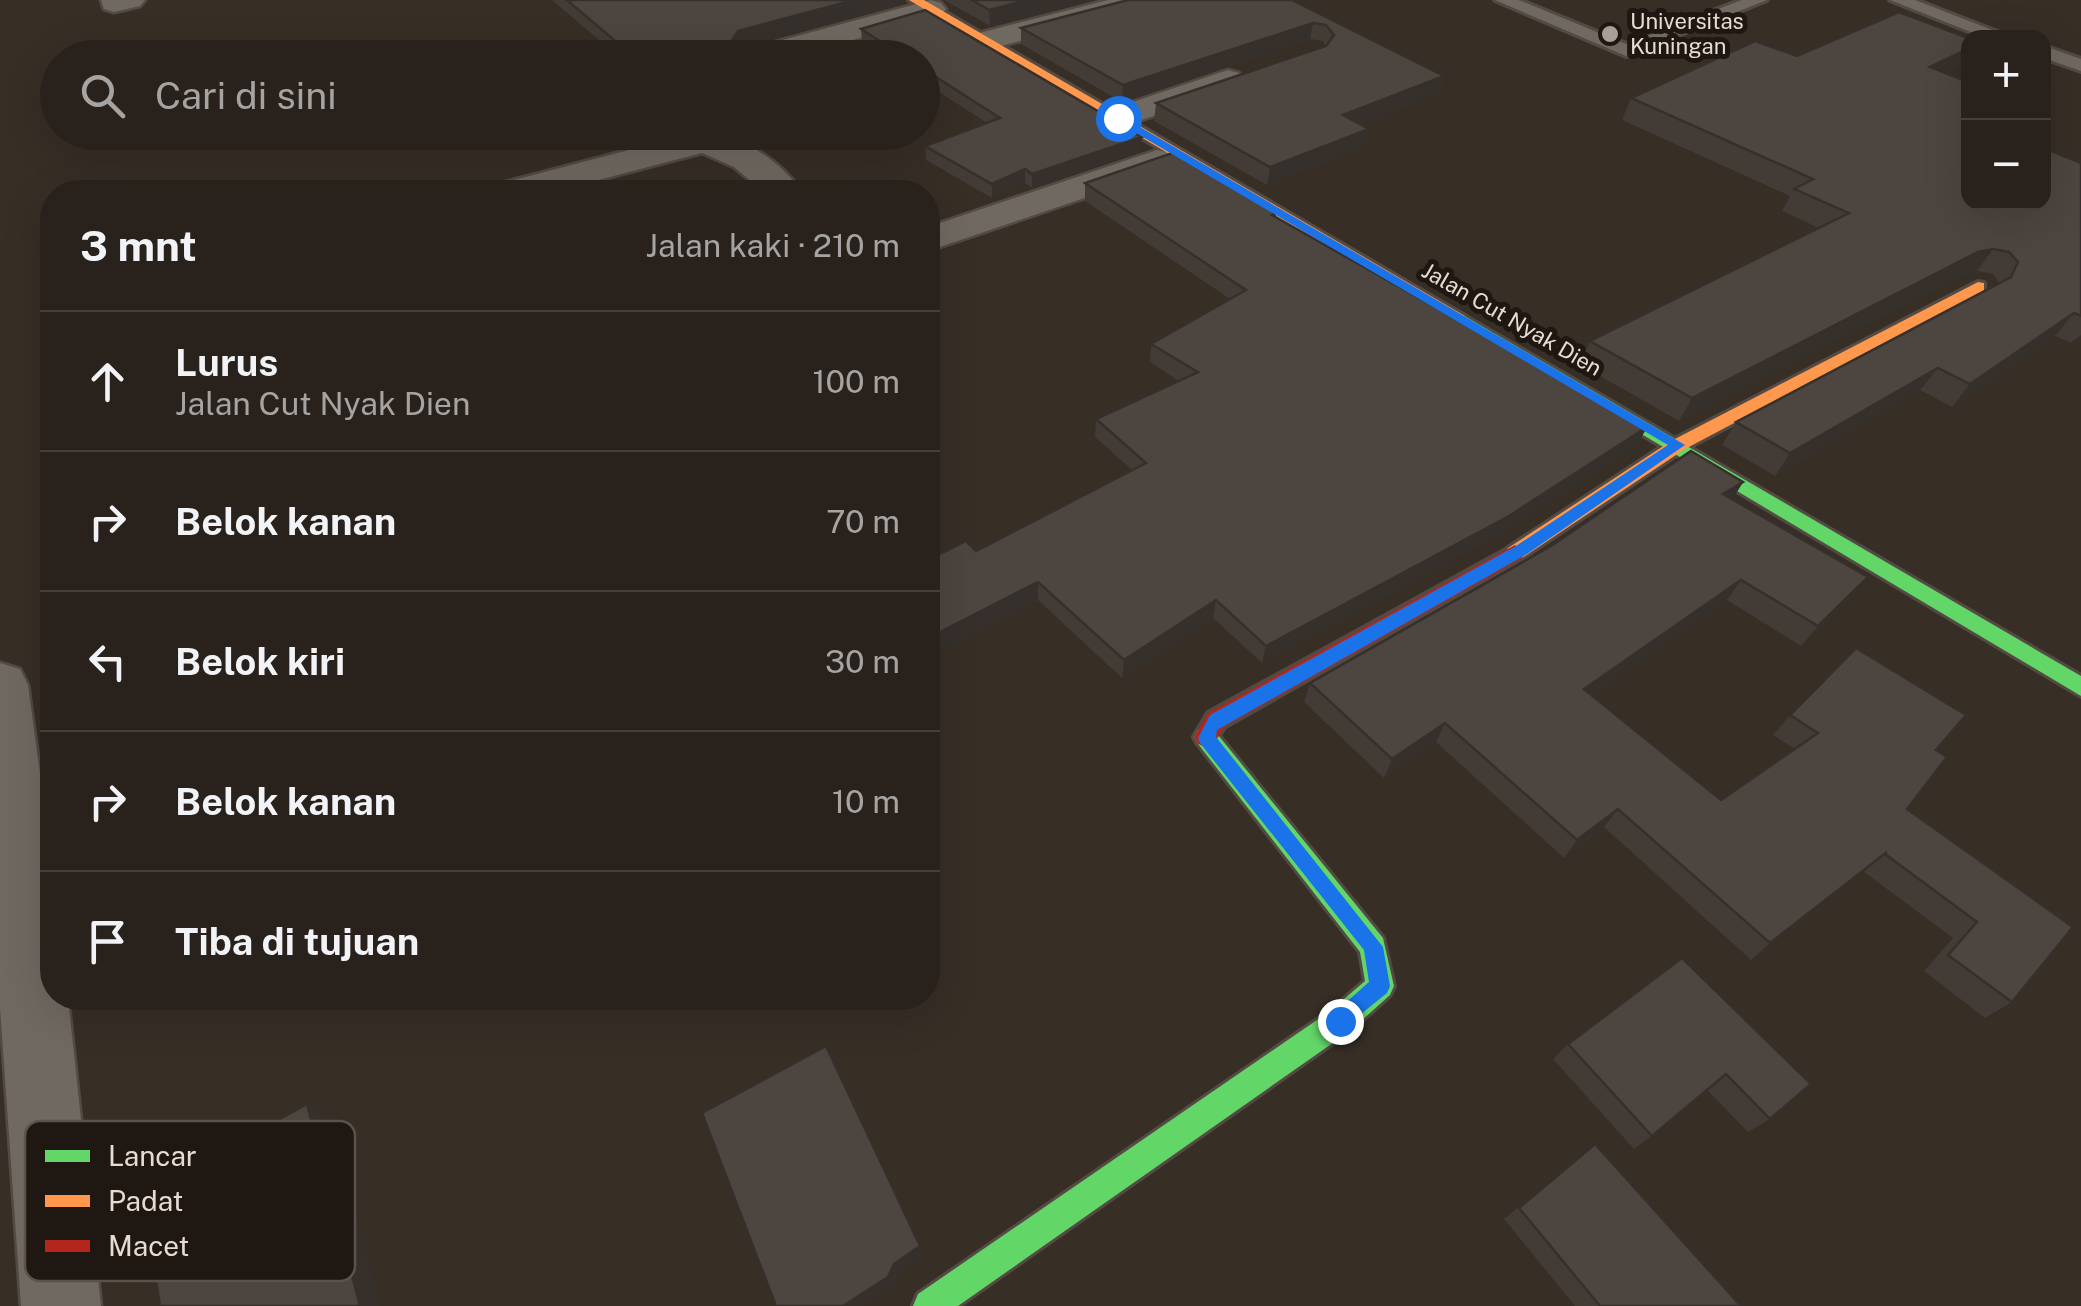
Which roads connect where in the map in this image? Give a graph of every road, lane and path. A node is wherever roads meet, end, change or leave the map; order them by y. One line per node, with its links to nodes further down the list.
1 (1142, 0): 8 (street)
2 (1504, 0): 3 (lane)
3 (1758, 0)
4 (1899, 0): 6 (lane)
5 (923, 5): 7 (street); 8 (street, Jalan Cut Nyak Dien)
6 (1982, 30)
7 (811, 40)
8 (986, 41): 12 (street, Jalan Cut Nyak Dien)
9 (2051, 54): 10 (lane)
10 (2081, 65)
11 (1258, 70): 12 (street)
12 (1118, 118): 15 (street, Jalan Cut Nyak Dien)
13 (671, 150): 16 (street)
14 (728, 150): 17 (street)
15 (1178, 153): 18 (street); 20 (street, Jalan Cut Nyak Dien)
16 (556, 180)
17 (772, 180)
18 (940, 236)
19 (1978, 287): 20 (street)
20 (1678, 445): 22 (street, Jalan Cut Nyak Dien); 26 (street)
21 (0, 685): 23 (street)
22 (2081, 687)
23 (45, 1121)
24 (60, 1281): 25 (street)
25 (62, 1306)
26 (930, 1306)

